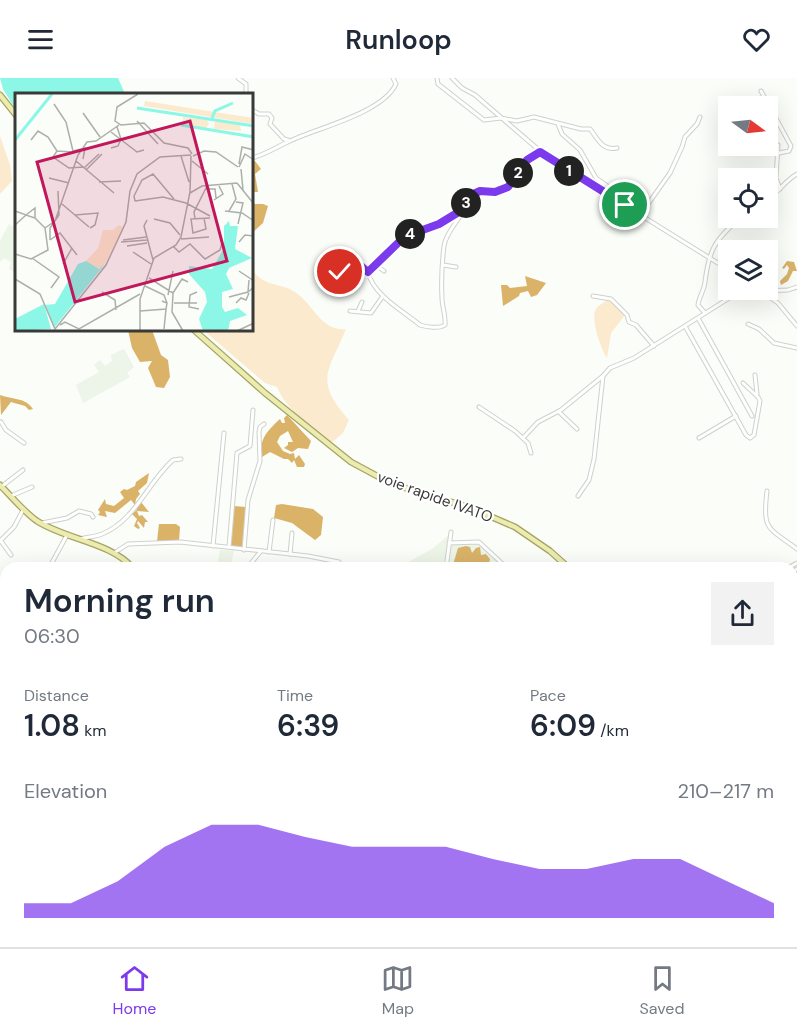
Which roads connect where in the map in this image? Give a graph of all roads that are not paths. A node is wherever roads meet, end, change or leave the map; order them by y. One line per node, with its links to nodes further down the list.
1 (238, 78): 6 (street)
2 (393, 78): 13 (street)
3 (437, 78): 11 (street)
4 (452, 78): 11 (street)
5 (761, 90): 17 (street)
6 (246, 93)
7 (0, 94): 9 (main road)
8 (254, 111): 13 (street)
9 (15, 114)
10 (700, 117): 23 (street)
11 (501, 118): 12 (street); 16 (street)
12 (558, 124): 15 (street); 22 (street)
13 (290, 141): 18 (street)
14 (778, 145): 17 (street)
15 (617, 148)
16 (540, 152): 21 (street); 22 (street)
17 (779, 153): 20 (street)
18 (254, 157)
19 (797, 174): 20 (street)
20 (780, 189)
21 (465, 205): 27 (street); 28 (street)
22 (625, 205): 23 (street)
23 (641, 215): 25 (street)
24 (728, 228): 25 (street)
25 (708, 257): 26 (street); 42 (street)
26 (718, 263)
27 (375, 265): 30 (street); 32 (street)
28 (443, 265): 29 (street); 35 (street)
29 (456, 267)
30 (384, 271)
31 (340, 272): 32 (street)
32 (368, 272): 35 (street)
33 (797, 287): 34 (street)
34 (778, 290)
35 (383, 296): 40 (street)
36 (593, 296): 48 (street)
37 (727, 300): 42 (street)
38 (774, 300): 46 (street)
39 (362, 303): 40 (street)
40 (358, 310): 41 (street)
41 (350, 311)
42 (706, 314): 43 (street)
43 (698, 318): 45 (street); 58 (street)
44 (748, 324): 49 (street)
45 (685, 326): 48 (street); 57 (street)
46 (797, 326)
47 (196, 332): 101 (main road, voie rapide IVATO)
48 (654, 346): 51 (street)
49 (797, 348)
50 (755, 375): 53 (street)
51 (603, 376): 56 (street); 75 (street)
52 (743, 383): 53 (street)
53 (758, 397): 57 (street)
54 (479, 407): 65 (street)
55 (253, 410): 61 (street)
56 (558, 412): 62 (street); 65 (street)
57 (736, 416): 66 (street)
58 (752, 416)
59 (1, 424): 67 (street)
60 (264, 424): 63 (street)
61 (252, 427): 63 (street); 87 (street)
62 (577, 429)
63 (259, 432): 88 (street)
64 (224, 433): 86 (street)
65 (523, 438): 68 (street)
66 (699, 438)
67 (24, 442)
68 (531, 453)
69 (181, 459): 84 (street)
70 (23, 470): 71 (street)
71 (1, 486): 74 (main road)
72 (32, 487): 74 (street)
73 (767, 491): 89 (street)
74 (11, 496): 76 (main road)
75 (578, 496)
76 (23, 508): 79 (main road); 83 (street)
77 (93, 517): 79 (street)
78 (273, 520): 91 (street)
79 (42, 523): 82 (main road)
80 (451, 532): 85 (street)
81 (292, 533): 93 (street)
82 (67, 535): 84 (main road); 95 (street)
83 (1, 539): 94 (street)
84 (79, 539): 92 (main road)
85 (449, 543): 99 (street); 100 (street)
86 (213, 546): 87 (street); 92 (street)
87 (229, 548): 88 (street)
88 (244, 549): 90 (street)
89 (797, 549)
90 (261, 551): 91 (street); 97 (street)
91 (269, 552): 93 (street)
92 (114, 553): 96 (main road)
93 (290, 554): 98 (street)
94 (11, 555)
95 (52, 562)
96 (127, 562)
97 (252, 562)
98 (339, 562)
99 (447, 562)
100 (500, 562)
101 (562, 562)

